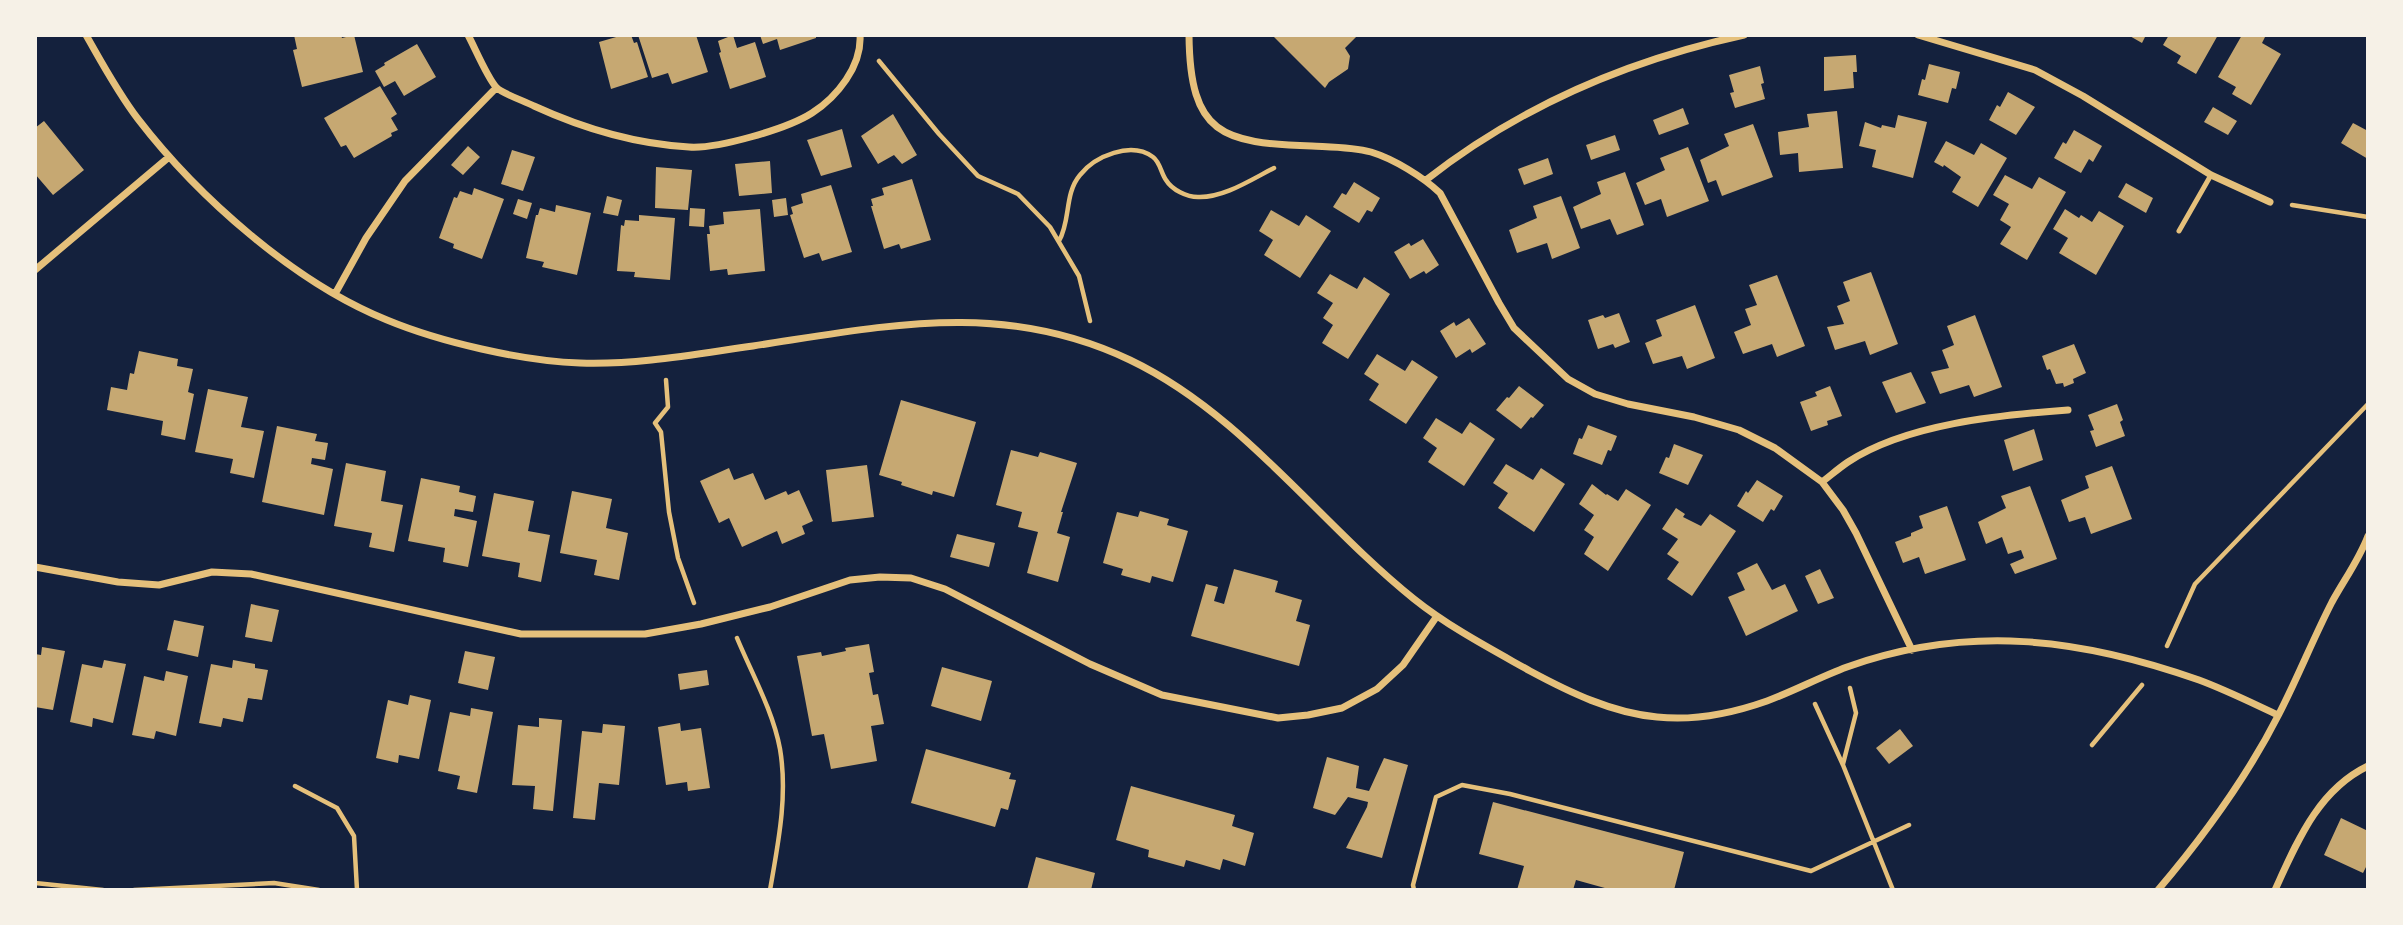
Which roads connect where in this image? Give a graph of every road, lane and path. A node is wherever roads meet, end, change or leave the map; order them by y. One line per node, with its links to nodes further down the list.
1 (86, 35): 10 (street)
2 (468, 35): 8 (street)
3 (860, 35): 7 (street)
4 (1189, 35): 9 (street)
5 (1744, 35): 12 (street)
6 (1918, 35): 11 (street)
7 (861, 50): 8 (street); 16 (path)
8 (496, 88): 18 (street)
9 (1283, 145): 12 (street); 16 (path)
10 (169, 157): 17 (street); 18 (street)
11 (2211, 175): 13 (street); 15 (lane)
12 (1426, 180): 23 (street)
13 (2270, 202): 14 (path)
14 (2368, 217)
15 (2179, 231)
16 (1059, 241): 19 (path)
17 (35, 270)
18 (335, 294): 20 (street)
19 (1088, 342): 20 (street); 28 (street)
20 (665, 359): 30 (path)
21 (2368, 404): 32 (path)
22 (2068, 410): 23 (street)
23 (1822, 482): 31 (street)
24 (2368, 536): 26 (street)
25 (2368, 548): 26 (street)
26 (2361, 556): 35 (street)
27 (35, 567): 30 (street)
28 (1437, 616): 29 (street); 34 (street)
29 (728, 617): 30 (street); 47 (path)
30 (701, 624)
31 (1912, 650): 32 (street); 33 (street)
32 (2158, 666): 35 (street); 36 (path)
33 (1844, 668): 34 (street); 37 (path)
34 (1806, 684): 37 (path)
35 (2278, 715): 50 (street)
36 (2092, 745)
37 (1843, 765): 41 (path)
38 (2368, 766): 51 (street)
39 (295, 786): 46 (path)
40 (1909, 825): 41 (path)
41 (1873, 843): 48 (path); 49 (path)
42 (35, 883): 43 (path)
43 (103, 890)
44 (134, 890): 45 (path)
45 (319, 890)
46 (357, 890)
47 (770, 890)
48 (1414, 890)
49 (1893, 890)
50 (2158, 890)
51 (2275, 890)

